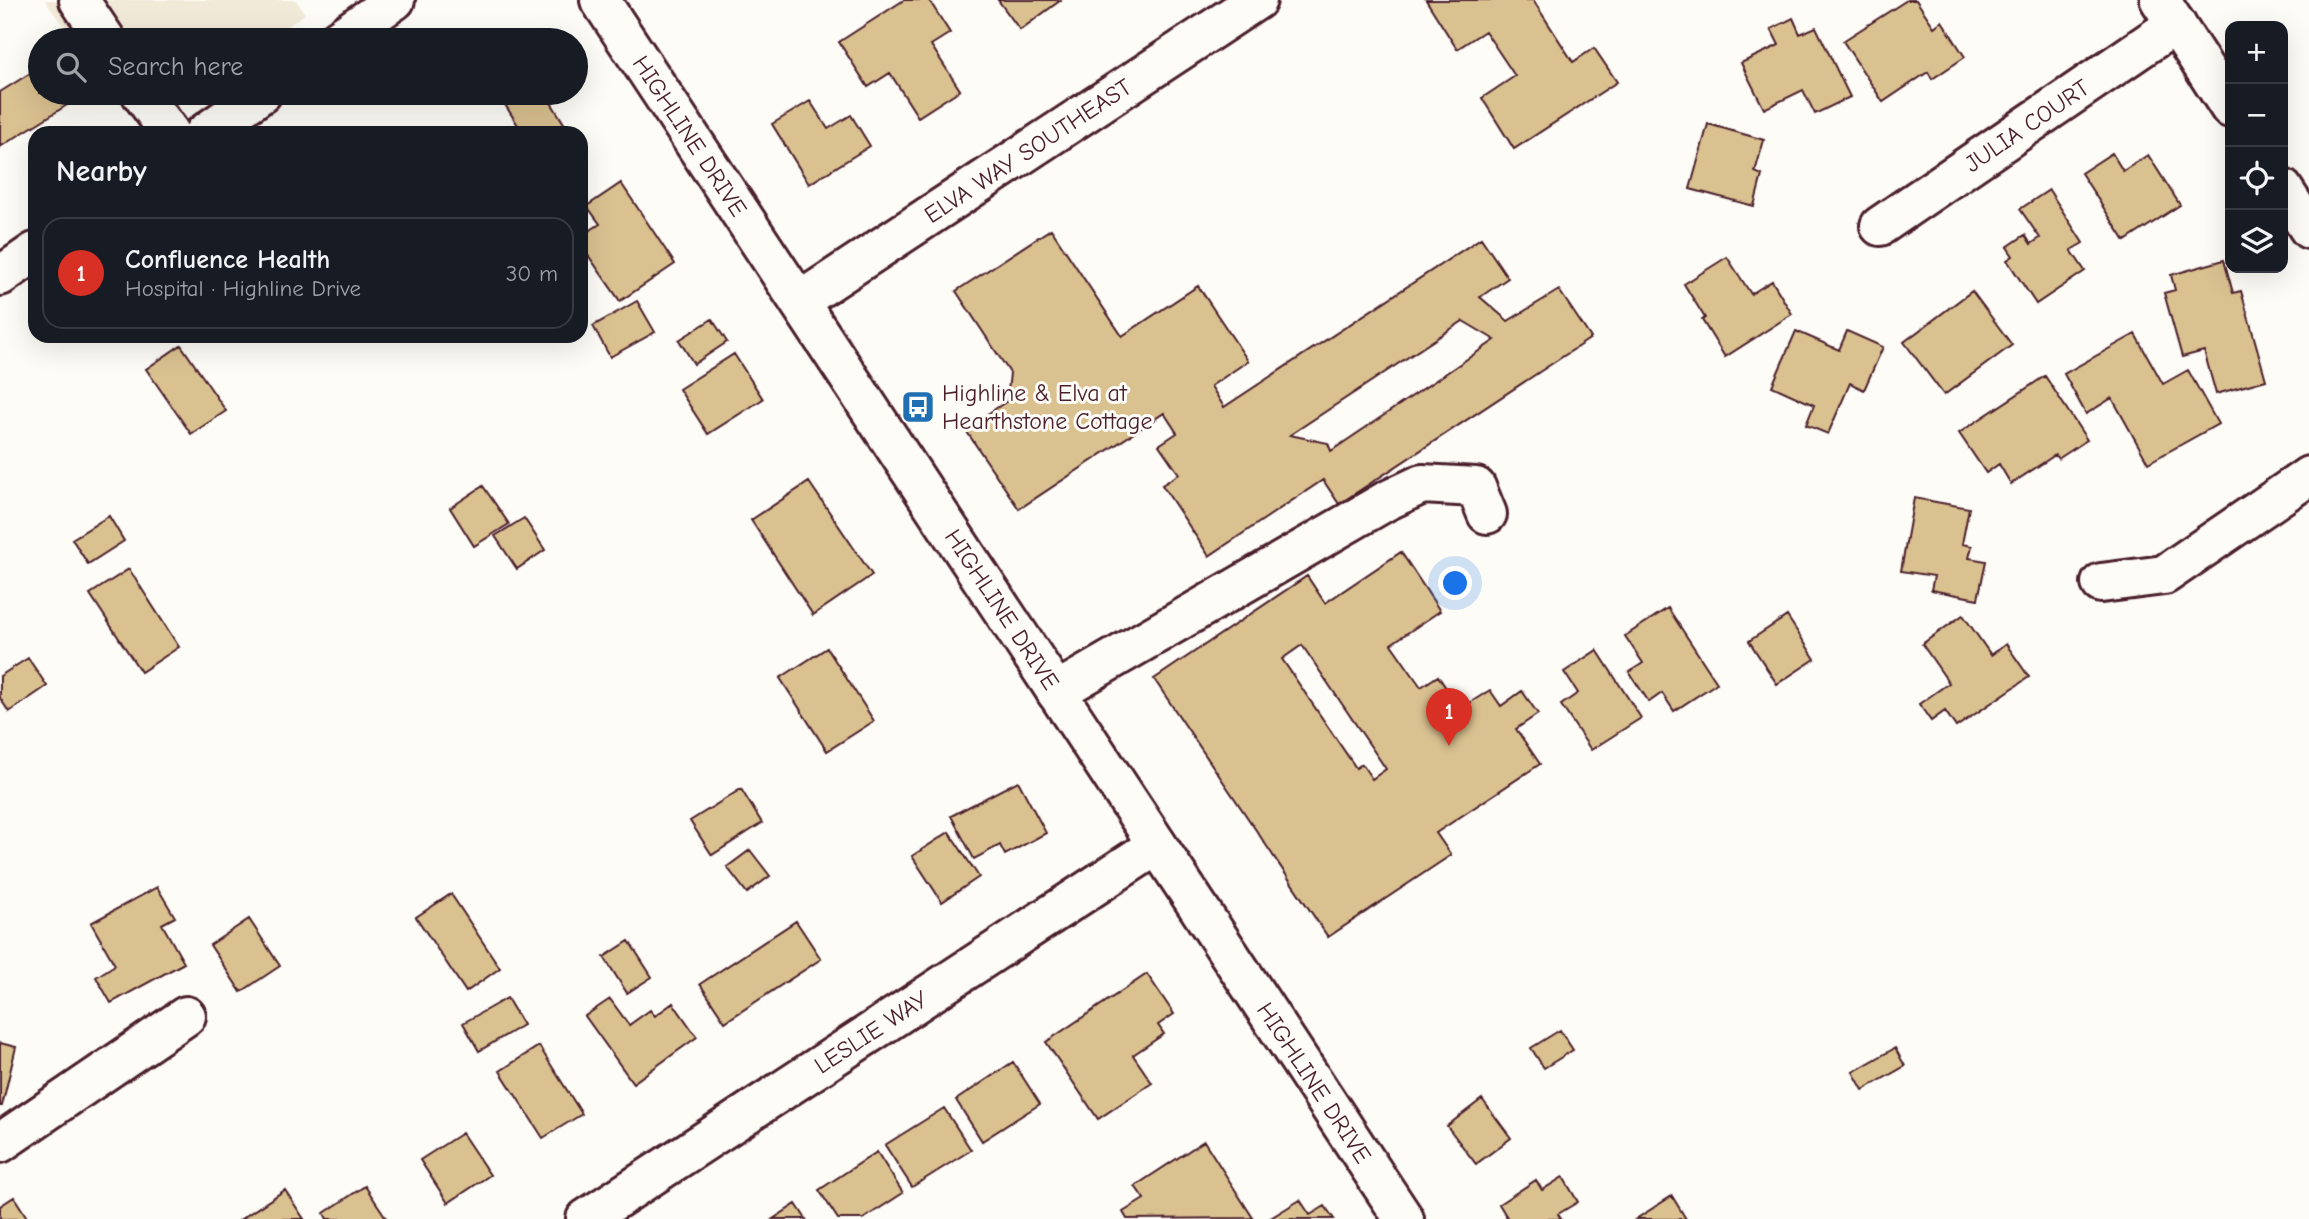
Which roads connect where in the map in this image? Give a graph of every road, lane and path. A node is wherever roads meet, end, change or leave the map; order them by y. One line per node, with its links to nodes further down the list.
1 (79, 0): 6 (street)
2 (395, 0): 7 (street)
3 (600, 0): 18 (street, HIGHLINE DRIVE)
4 (1257, 0): 18 (street, ELVA WAY SOUTHEAST)
5 (2168, 12): 8 (street); 14 (street, JULIA COURT)
6 (98, 28)
7 (354, 28)
8 (2225, 100)
9 (150, 105): 11 (street)
10 (245, 105): 12 (street)
11 (165, 126)
12 (215, 126)
13 (2288, 197): 15 (street)
14 (1880, 226)
15 (2309, 229)
16 (28, 256): 17 (street)
17 (0, 276)
18 (800, 301): 22 (street, HIGHLINE DRIVE)
19 (2309, 476): 21 (street)
20 (1487, 514): 22 (street)
21 (2101, 583)
22 (1056, 692): 23 (street, HIGHLINE DRIVE)
23 (1157, 845): 26 (street, LESLIE WAY); 27 (street, HIGHLINE DRIVE)
24 (186, 1016): 25 (street)
25 (0, 1143)
26 (586, 1219)
27 (1404, 1219)

